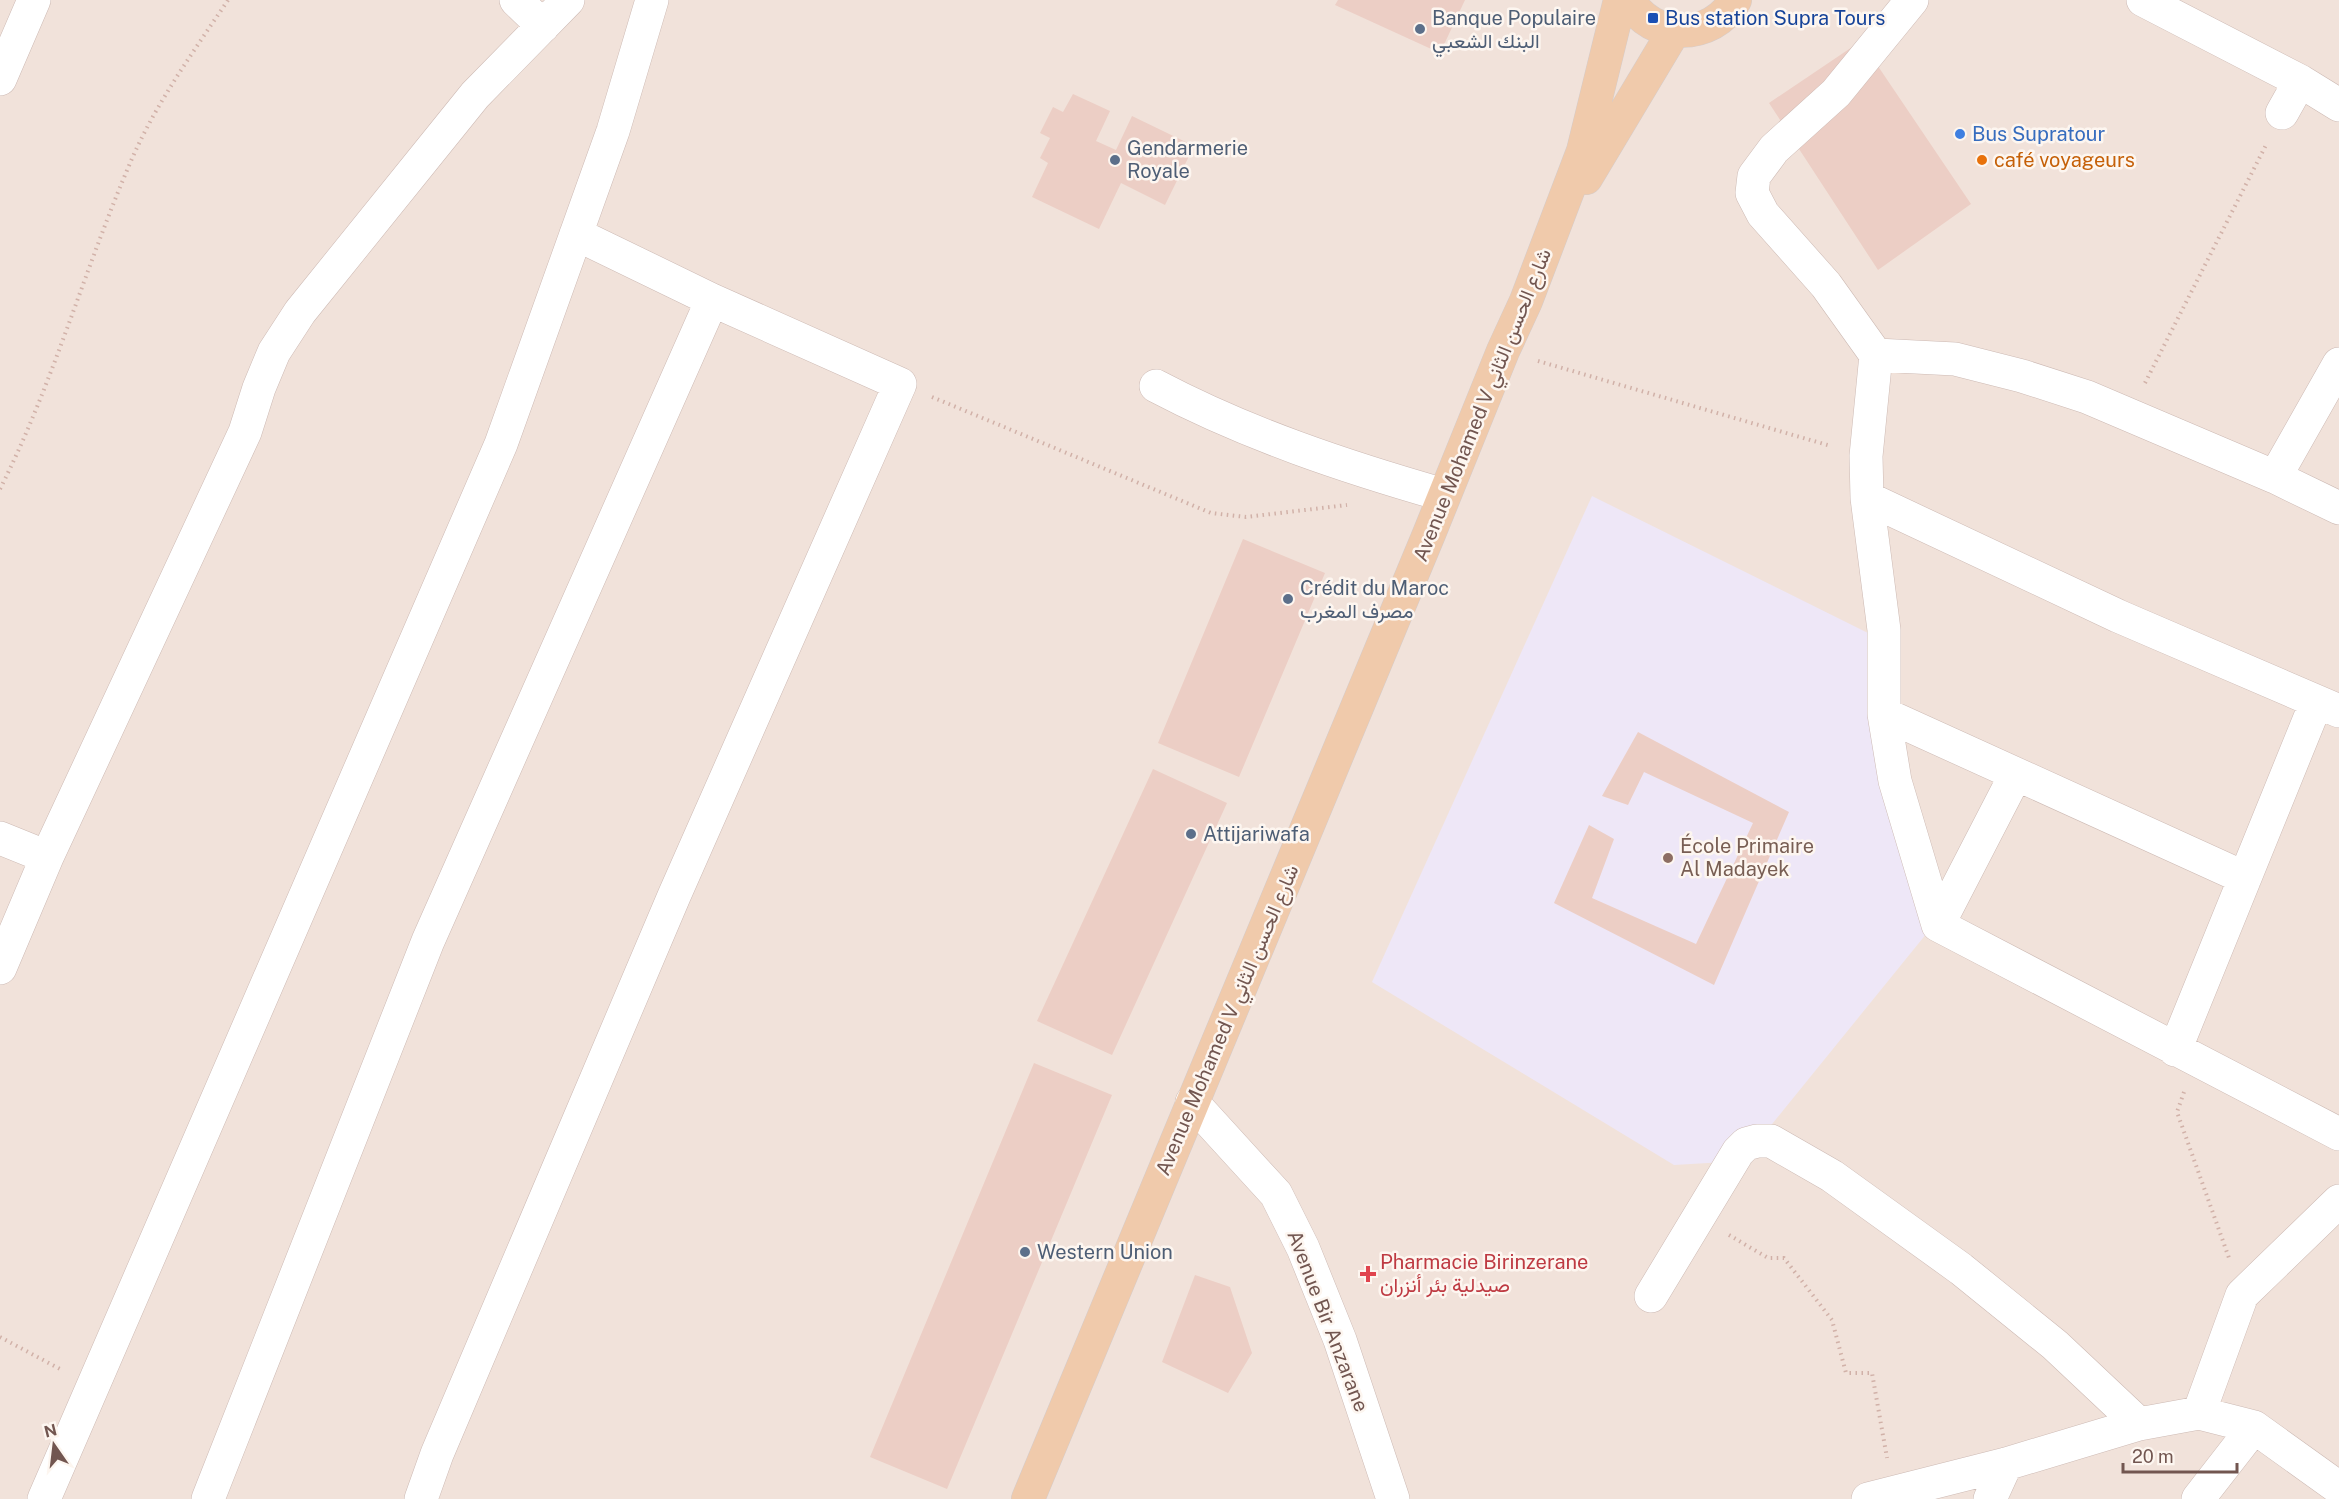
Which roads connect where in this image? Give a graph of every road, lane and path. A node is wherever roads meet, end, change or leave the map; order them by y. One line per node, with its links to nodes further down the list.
1 (34, 0): 13 (street)
2 (228, 0): 28 (path)
3 (516, 0): 11 (street)
4 (568, 0): 11 (street)
5 (652, 0): 17 (street)
6 (1620, 0): 18 (main road, Avenue Mohamed V شارع الحسن الثاني)
7 (1629, 0): 12 (main road)
8 (1735, 0): 12 (main road)
9 (1912, 0): 21 (street)
10 (2143, 0): 14 (street)
11 (543, 26): 37 (street)
12 (1674, 31): 18 (main road)
13 (0, 79)
14 (2300, 81): 15 (street); 16 (street)
15 (2339, 105)
16 (2282, 113): 25 (path)
17 (576, 234): 19 (street); 49 (street)
18 (1549, 242): 20 (main road, Avenue Mohamed V شارع الحسن الثاني)
19 (712, 300): 23 (street); 57 (street)
20 (1503, 351): 26 (path); 29 (main road, Avenue Mohamed V شارع الحسن الثاني)
21 (1876, 355): 25 (street); 26 (street)
22 (2339, 364): 27 (street)
23 (900, 384): 31 (path); 58 (street)
24 (1156, 386): 29 (street)
25 (2128, 416): 27 (street)
26 (1866, 456): 30 (street)
27 (2275, 477): 32 (street)
28 (0, 489)
29 (1444, 495): 42 (main road, Avenue Mohamed V شارع الحسن الثاني)
30 (1867, 498): 33 (street); 34 (street)
31 (1350, 504)
32 (2339, 508)
33 (2328, 707): 38 (street)
34 (1884, 714): 35 (street); 39 (street)
35 (2016, 774): 38 (street); 39 (street)
36 (0, 838): 37 (street)
37 (47, 857): 40 (street)
38 (2245, 878): 41 (street)
39 (1938, 925): 41 (street)
40 (0, 968)
41 (2185, 1055): 43 (street); 46 (path)
42 (1192, 1102): 59 (main road, Avenue Mohamed V شارع الحسن الثاني); 60 (street, Avenue Bir Anzarane)
43 (2339, 1134)
44 (2339, 1201): 46 (street)
45 (1699, 1218): 47 (street); 51 (street); 55 (path)
46 (2242, 1295): 50 (street)
47 (1651, 1296)
48 (0, 1337): 49 (path)
49 (92, 1386): 56 (street)
50 (2199, 1413): 51 (street); 52 (street)
51 (2139, 1424): 53 (street)
52 (2254, 1427): 54 (street); 62 (street)
53 (2006, 1464): 55 (street); 61 (street)
54 (2339, 1488)
55 (1880, 1496)
56 (44, 1499)
57 (208, 1499)
58 (421, 1499)
59 (1028, 1499)
60 (1393, 1499)
61 (1990, 1499)
62 (2198, 1499)

